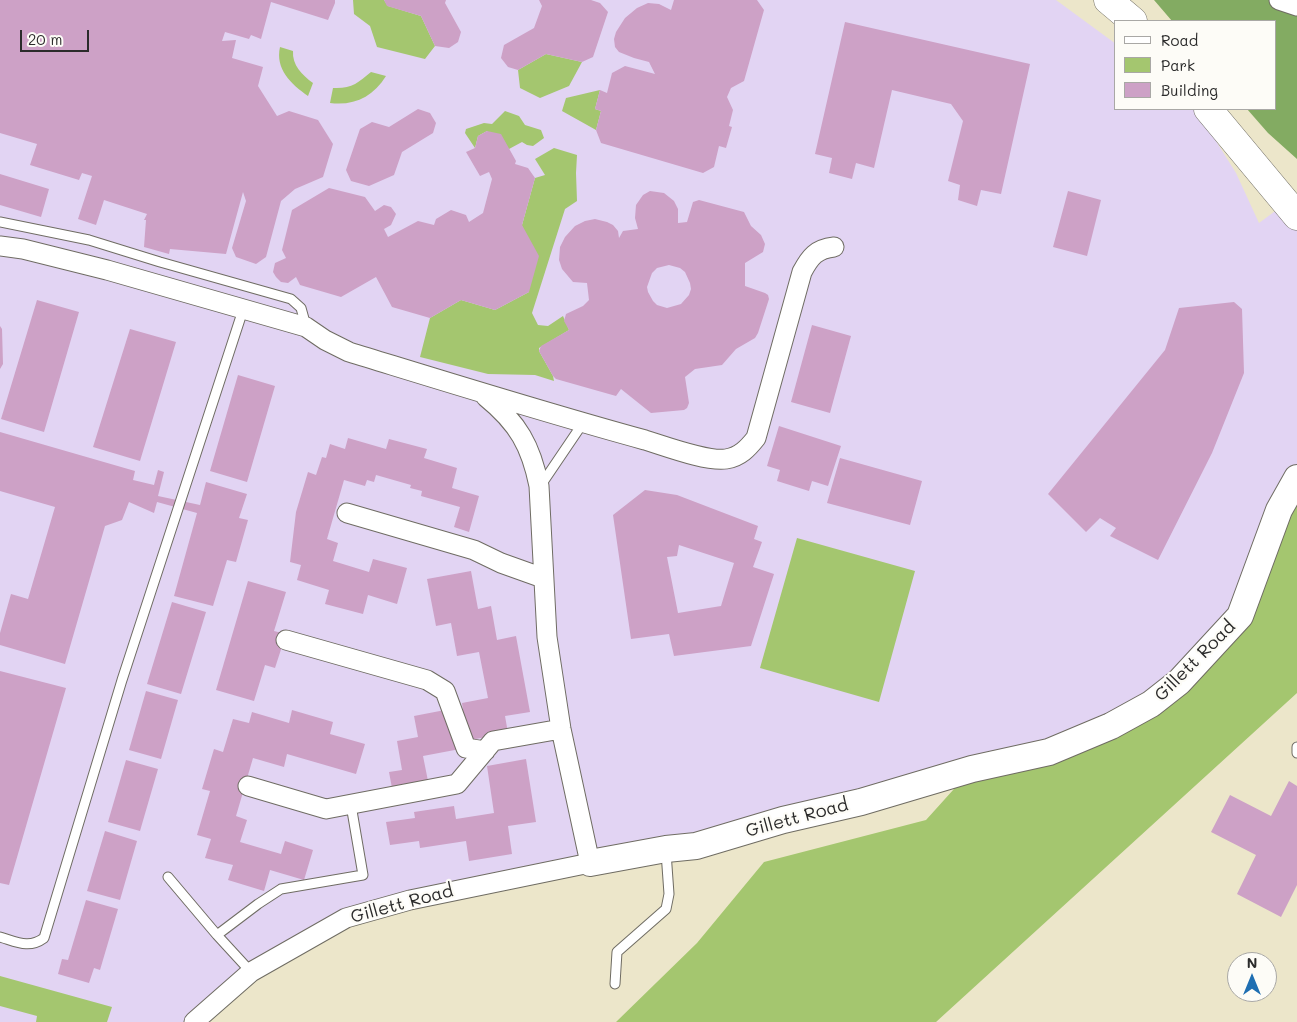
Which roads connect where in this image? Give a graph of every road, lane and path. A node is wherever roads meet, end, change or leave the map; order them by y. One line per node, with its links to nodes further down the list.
1 (1279, 0): 2 (street)
2 (1297, 6)
3 (1209, 110): 4 (main road)
4 (1233, 137): 5 (main road); 6 (main road)
5 (1297, 194)
6 (1297, 216)
7 (0, 222): 11 (lane)
8 (0, 246): 10 (street)
9 (834, 248): 13 (street)
10 (243, 310): 11 (street); 29 (lane)
11 (306, 326): 12 (street)
12 (480, 392): 13 (street); 15 (street)
13 (583, 423): 15 (lane)
14 (1297, 478): 25 (street, Gillett Road)
15 (539, 486): 17 (street)
16 (347, 513): 17 (street)
17 (543, 578): 19 (street)
18 (286, 640): 21 (street)
19 (561, 729): 21 (street); 26 (street)
20 (1297, 747): 22 (lane)
21 (485, 751): 24 (street)
22 (1297, 753)
23 (248, 786): 24 (street)
24 (351, 805): 28 (lane)
25 (666, 849): 26 (street, Gillett Road); 31 (lane)
26 (590, 863): 30 (street, Gillett Road)
27 (168, 877): 28 (lane)
28 (216, 935): 30 (lane)
29 (0, 937)
30 (251, 972): 32 (street, Gillett Road)
31 (615, 984)
32 (194, 1022)

